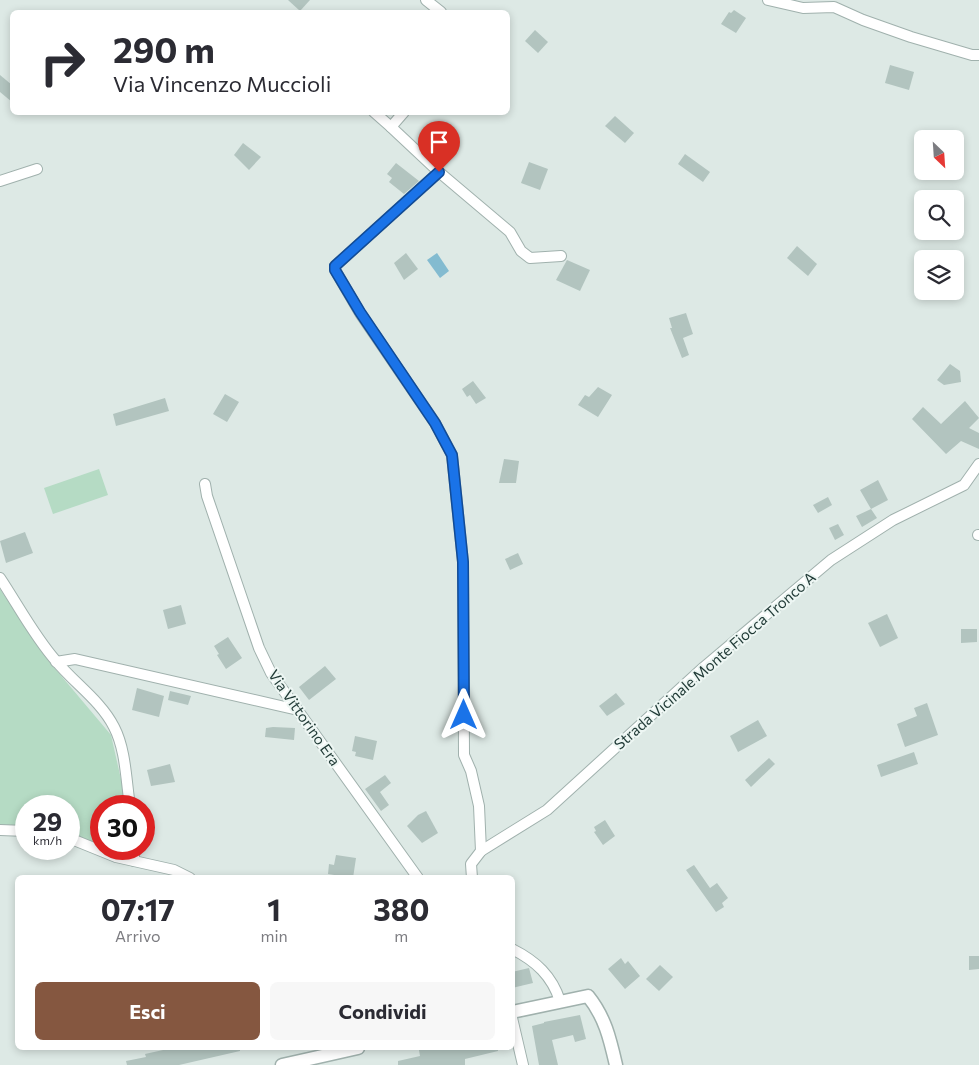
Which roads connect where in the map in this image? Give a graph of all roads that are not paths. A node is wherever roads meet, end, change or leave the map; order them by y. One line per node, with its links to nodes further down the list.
1 (426, 0): 3 (street)
2 (768, 0): 4 (street)
3 (438, 10)
4 (979, 55)
5 (378, 115): 7 (street)
6 (401, 115): 7 (street)
7 (391, 126): 9 (street)
8 (37, 168): 10 (street)
9 (439, 172): 11 (street); 21 (street)
10 (0, 181)
11 (561, 256)
12 (979, 464): 21 (street, Strada Vicinale Monte Fiocca Tronco A)
13 (205, 484): 16 (street, Via Vittorino Era)
14 (0, 578): 15 (street)
15 (56, 662): 16 (street); 17 (street)
16 (298, 710): 24 (street, Via Vittorino Era)
17 (128, 795)
18 (0, 830): 19 (street)
19 (15, 830)
20 (80, 842): 22 (street)
21 (480, 851): 25 (street)
22 (134, 861): 23 (street)
23 (184, 875)
24 (416, 875)
25 (472, 875)
26 (515, 951): 27 (street)
27 (560, 1001): 28 (street); 33 (street)
28 (515, 1011)
29 (515, 1031): 32 (street)
30 (349, 1050): 31 (street)
31 (282, 1065)
32 (523, 1065)
33 (616, 1065)

